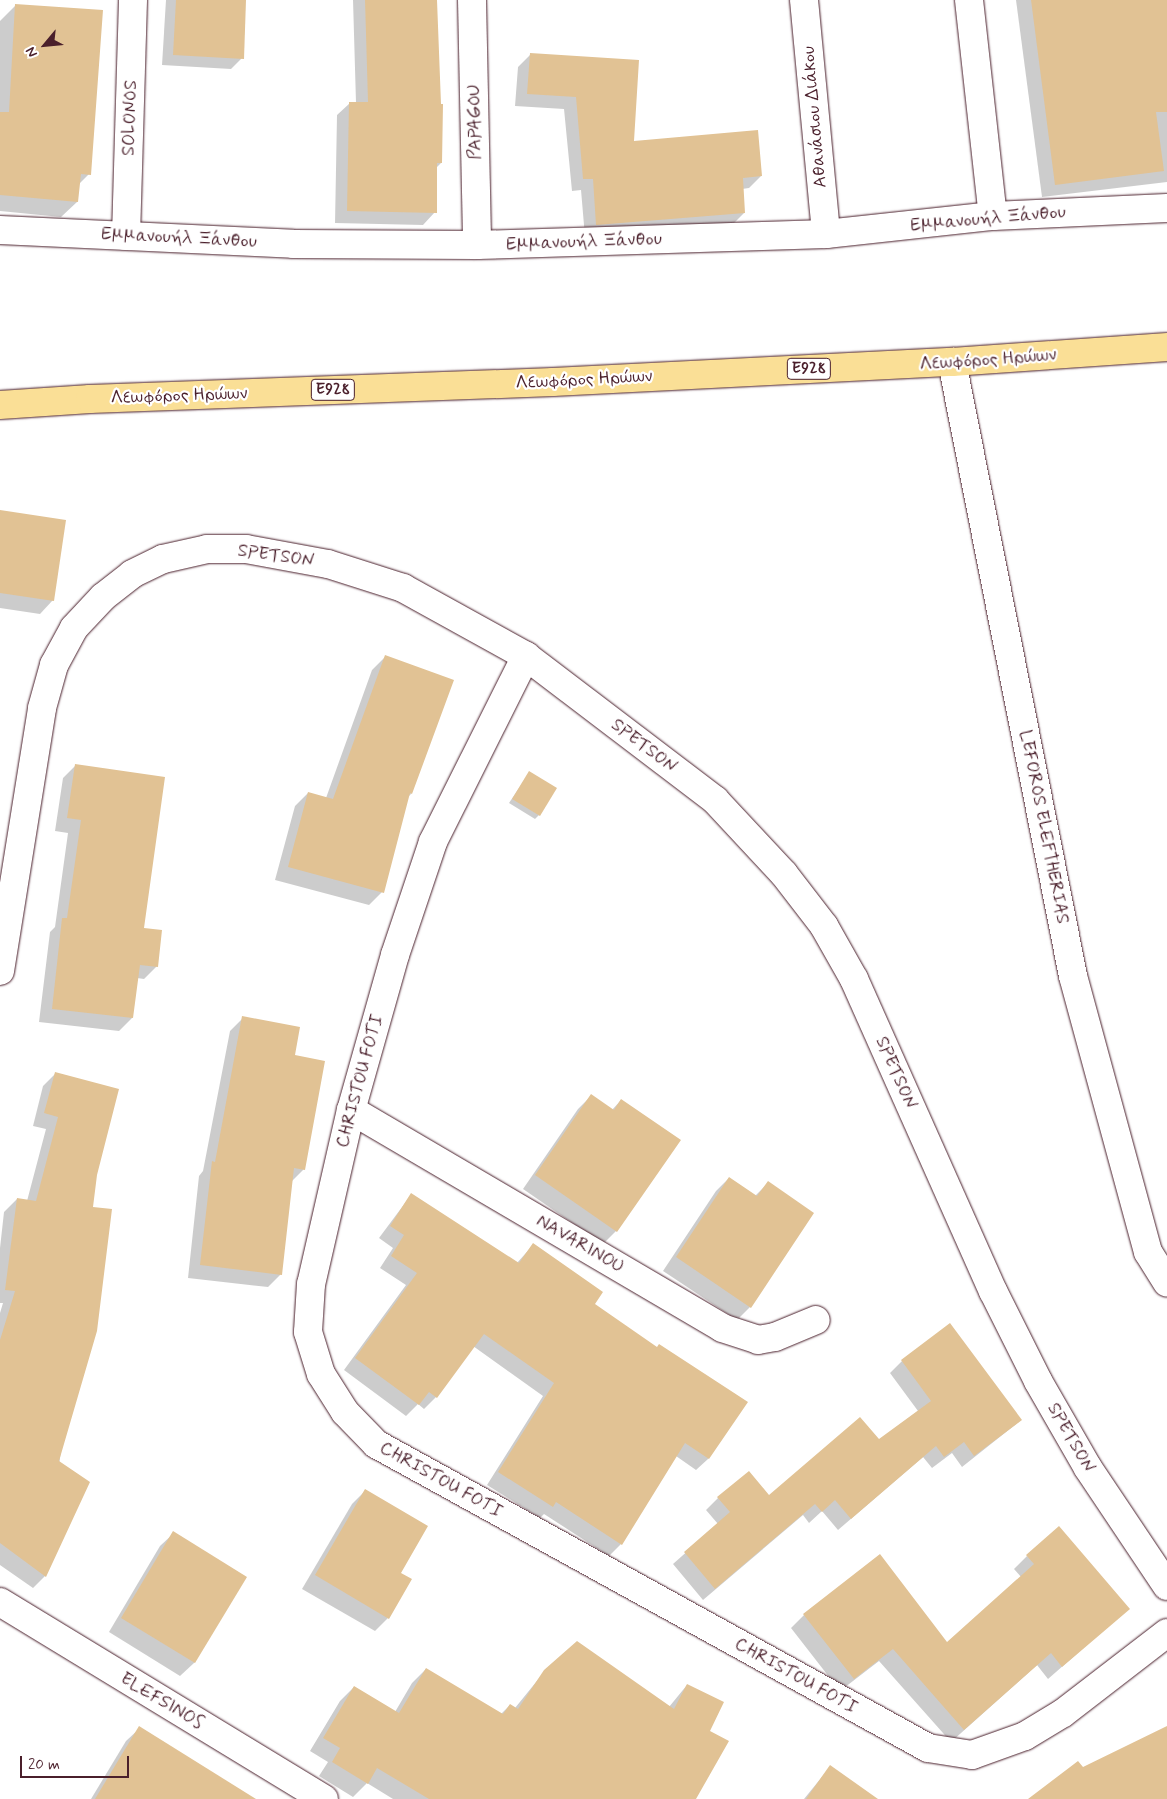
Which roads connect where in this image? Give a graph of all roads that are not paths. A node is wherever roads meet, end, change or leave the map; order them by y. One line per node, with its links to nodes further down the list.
1 (133, 0): 9 (street, SOLONOS)
2 (472, 0): 10 (street, PAPAGOU)
3 (804, 0): 8 (street, Αθανάσιου Διάκου)
4 (969, 0): 6 (street)
5 (1167, 208): 6 (street, Εμμανουήλ Ξάνθου)
6 (993, 216): 8 (street, Εμμανουήλ Ξάνθου)
7 (0, 230): 9 (street, Εμμανουήλ Ξάνθου)
8 (826, 234): 10 (street, Εμμανουήλ Ξάνθου)
9 (126, 236): 10 (street, Εμμανουήλ Ξάνθου)
10 (477, 245)
11 (1167, 347): 12 (main road, Λεωφόρος Ηρώων / E928)
12 (952, 362): 13 (main road, Λεωφόρος Ηρώων / E928); 17 (street, LEFOROS ELEFTHERIAS)
13 (0, 405)
14 (526, 656): 15 (street, SPETSON); 16 (street, CHRISTOU FOTI); 19 (street, SPETSON)
15 (0, 971)
16 (351, 1110): 18 (street, NAVARINOU); 21 (street, CHRISTOU FOTI)
17 (1167, 1282)
18 (816, 1320)
19 (1167, 1586)
20 (0, 1602): 22 (street, ELEFSINOS)
21 (1167, 1633)
22 (324, 1799)

